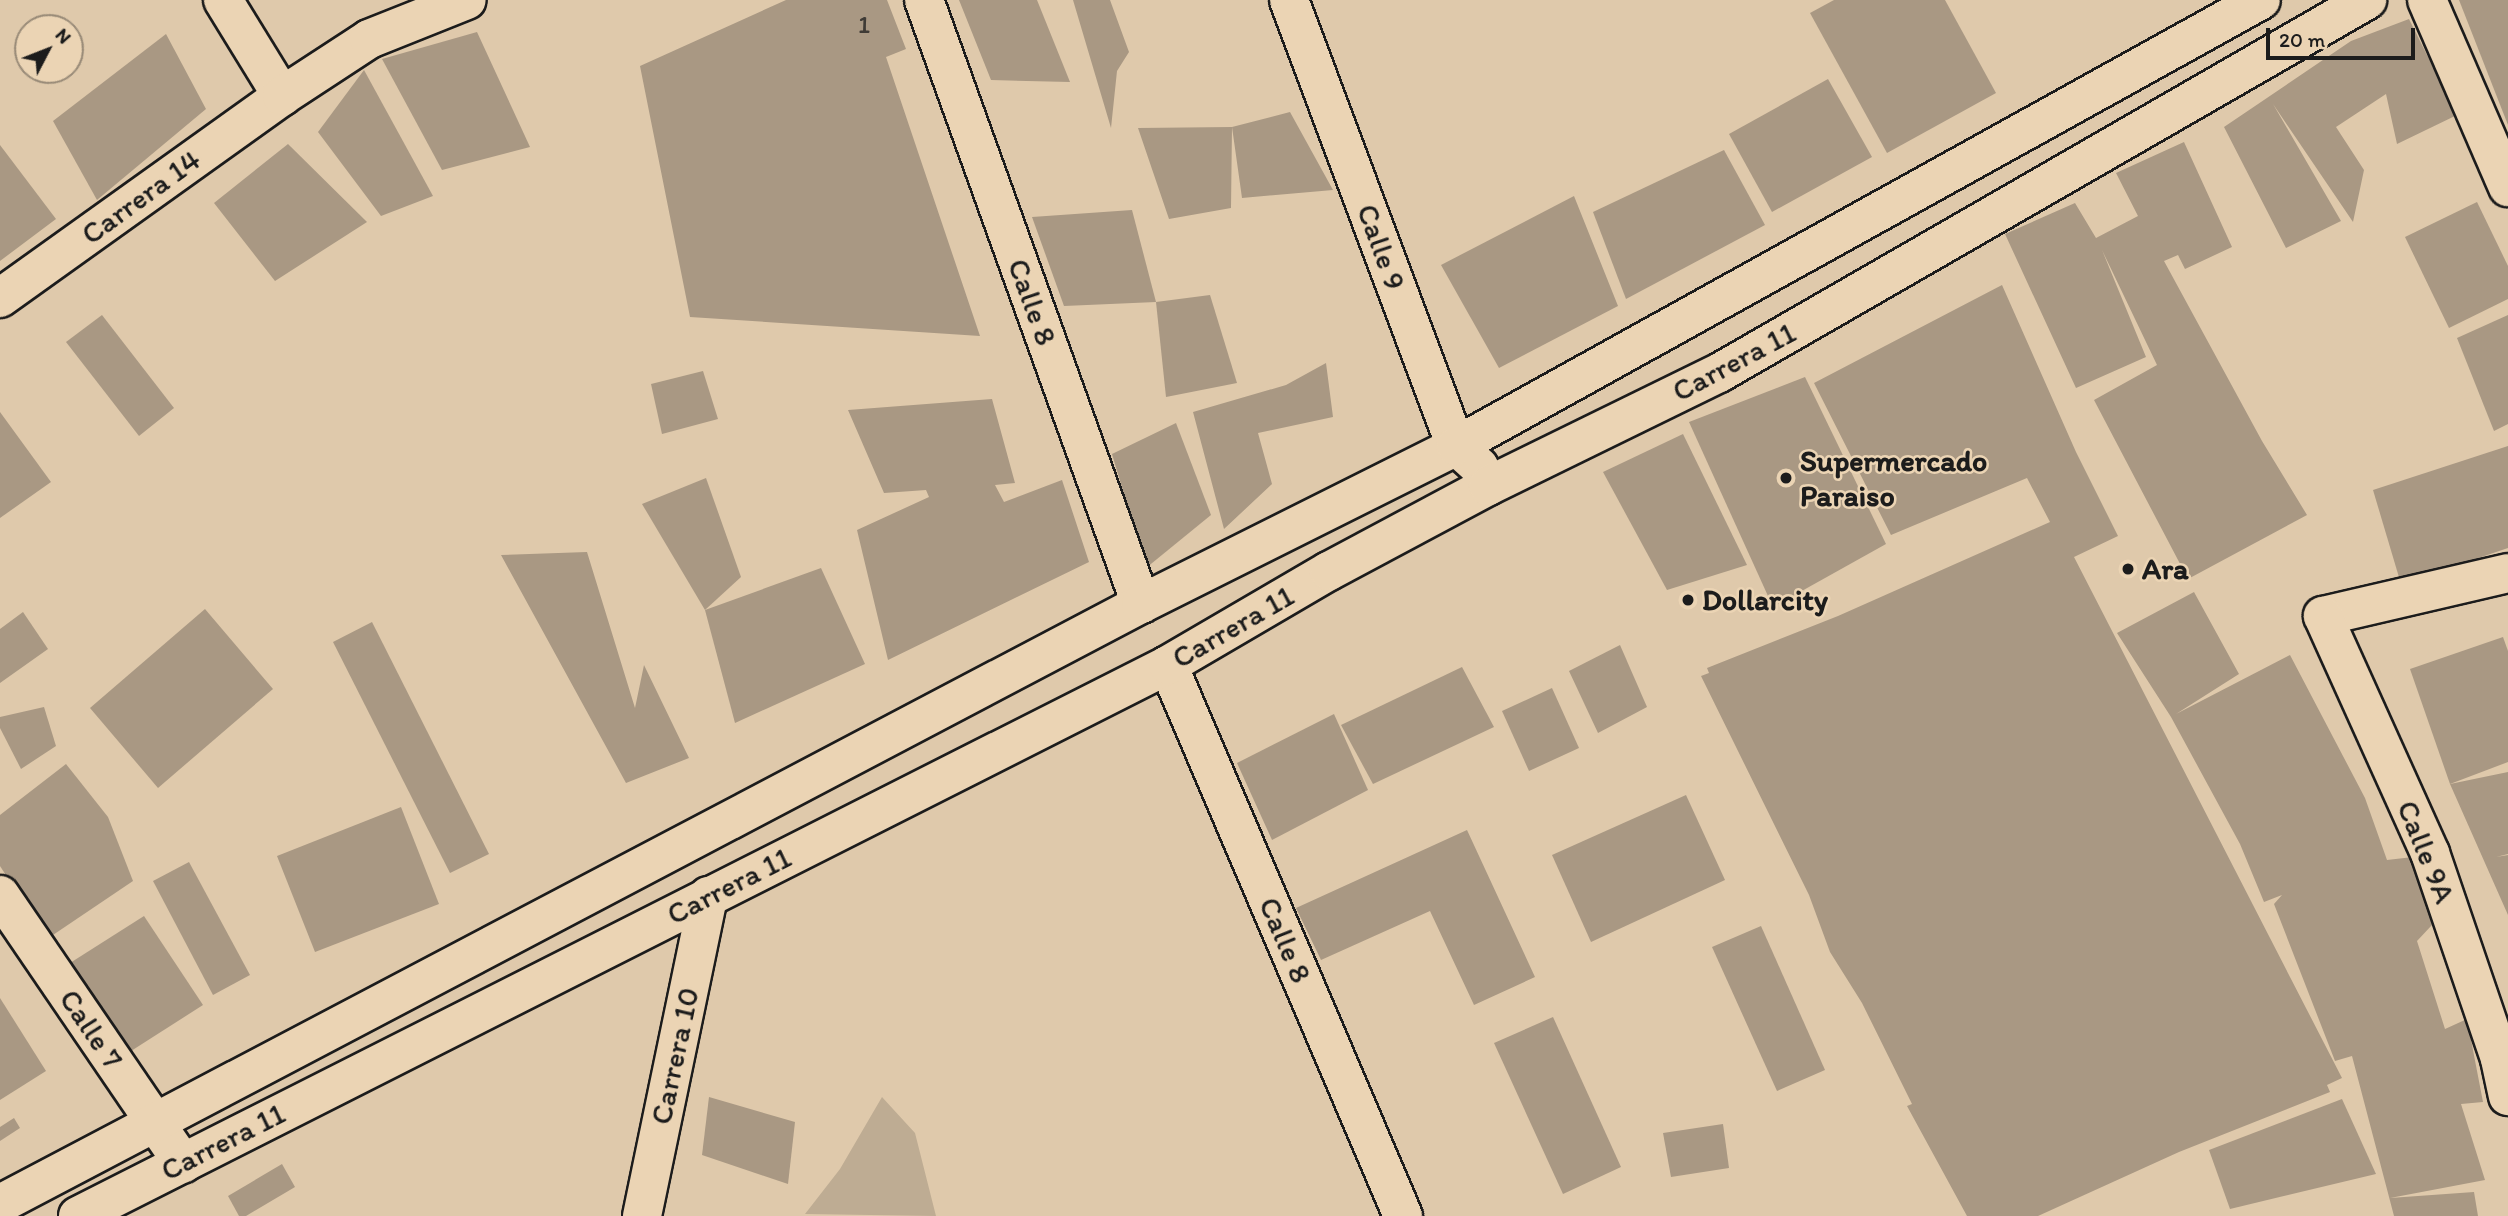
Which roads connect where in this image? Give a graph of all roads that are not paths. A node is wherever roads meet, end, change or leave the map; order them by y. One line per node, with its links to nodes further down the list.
1 (223, 0): 8 (main road)
2 (467, 0): 8 (main road, Carrera 14)
3 (924, 0): 14 (main road, Calle 8)
4 (1289, 0): 11 (main road, Calle 9)
5 (2261, 0): 11 (main road, Carrera 11)
6 (2367, 0): 12 (main road, Carrera 11)
7 (2427, 0): 9 (main road)
8 (282, 96): 10 (main road, Carrera 14)
9 (2508, 187)
10 (0, 298)
11 (1456, 446): 12 (main road, Calle 9); 14 (main road, Carrera 11)
12 (1488, 486): 15 (main road, Carrera 11)
13 (2508, 573): 18 (main road, Calle 9A)
14 (1141, 604): 19 (main road, Carrera 11)
15 (1168, 665): 17 (main road, Carrera 11); 24 (main road, Calle 8)
16 (0, 895): 19 (main road, Calle 7)
17 (708, 896): 20 (main road, Carrera 11); 23 (main road, Carrera 10)
18 (2508, 1096)
19 (156, 1123): 20 (main road, Calle 7); 21 (main road, Carrera 11)
20 (183, 1163): 22 (main road, Carrera 11)
21 (0, 1204)
22 (78, 1216)
23 (642, 1216)
24 (1403, 1216)

